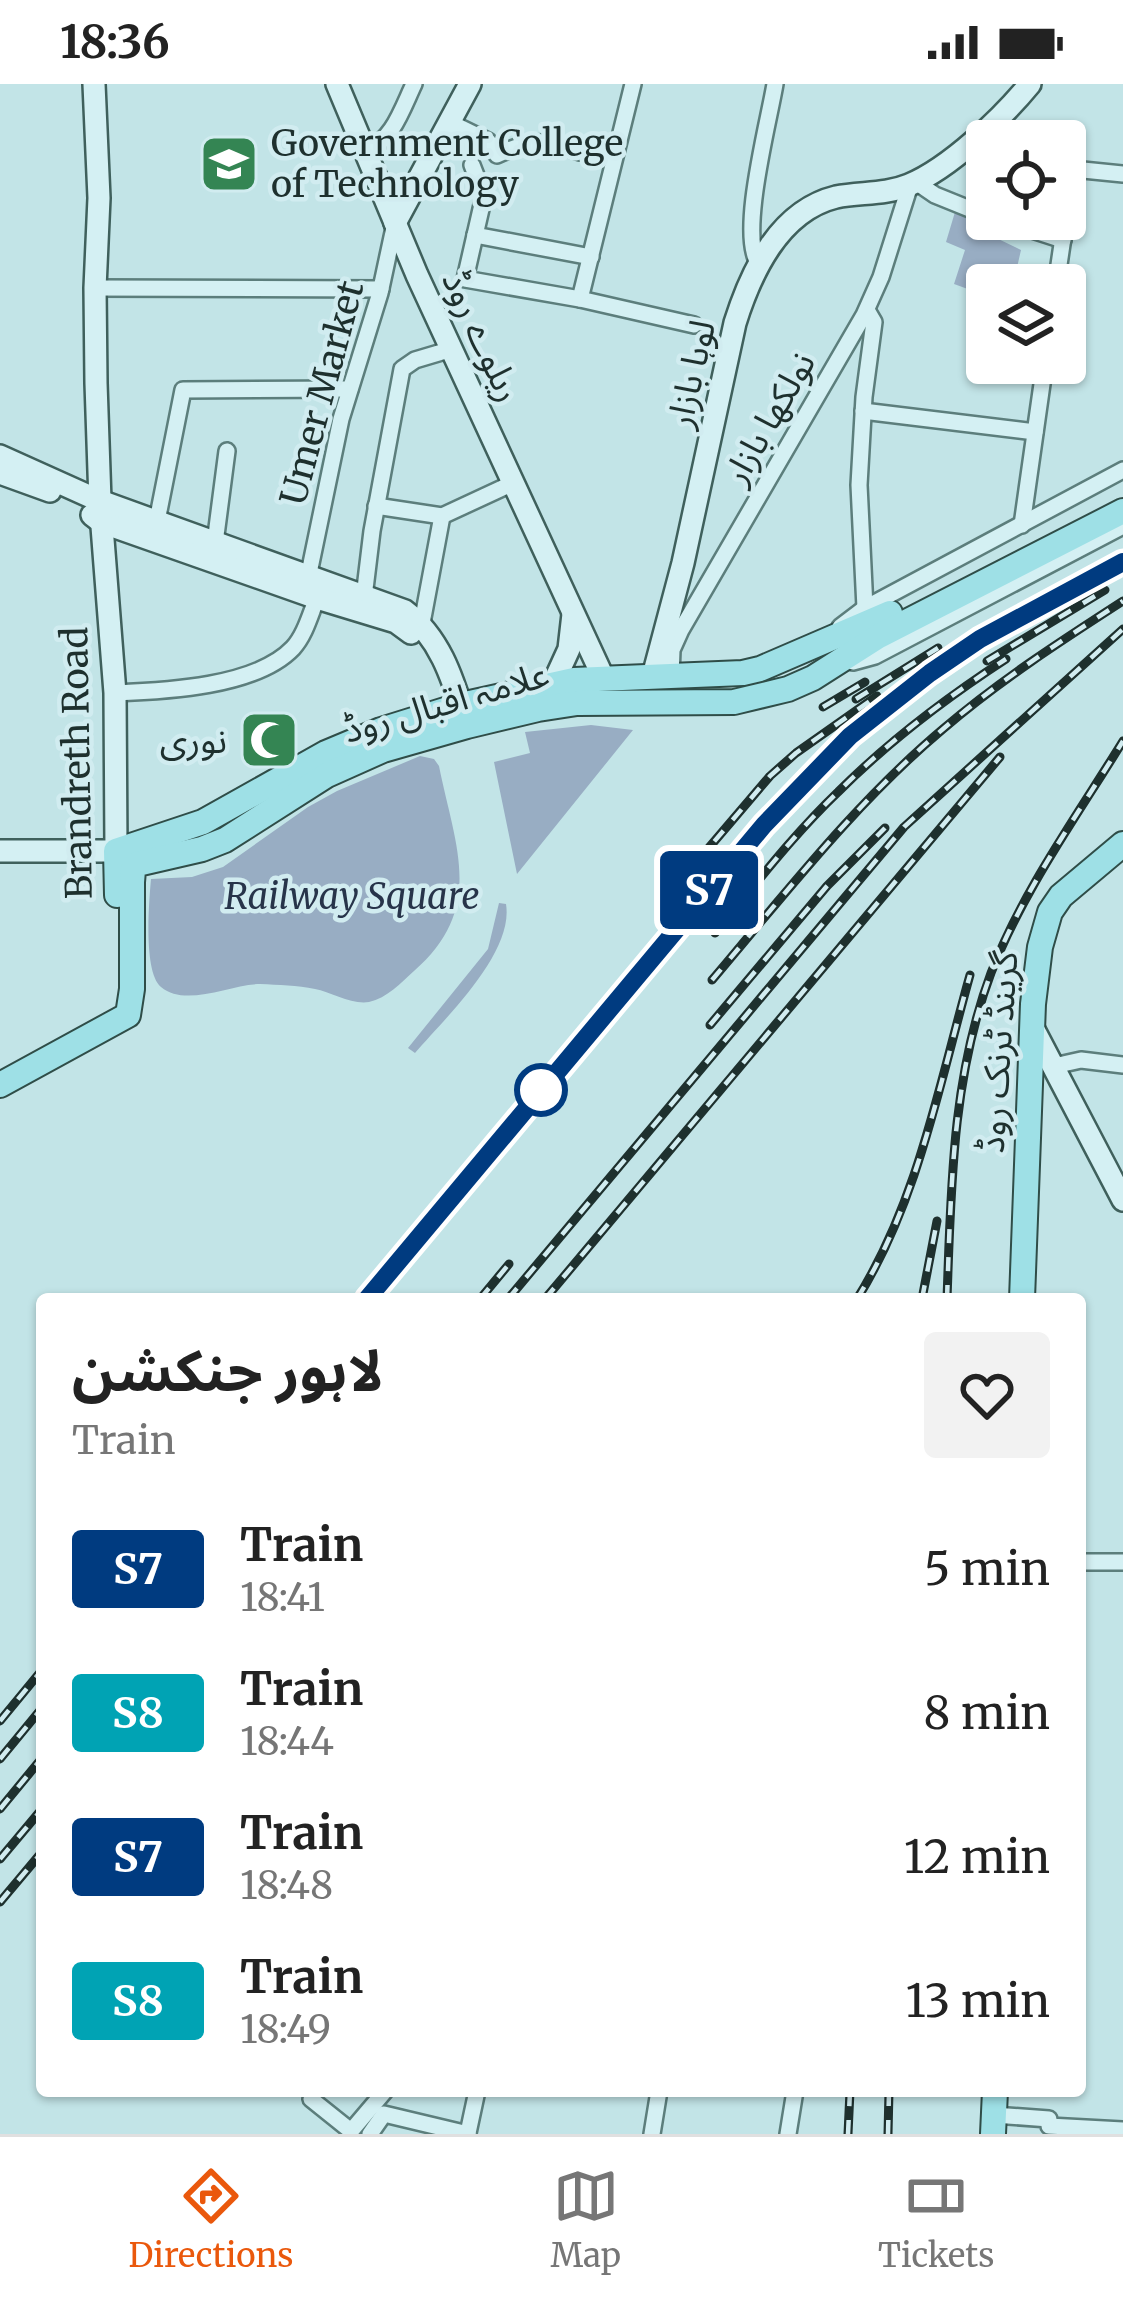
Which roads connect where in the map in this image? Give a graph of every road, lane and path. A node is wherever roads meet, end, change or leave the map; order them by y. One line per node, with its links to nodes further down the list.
1 (94, 84): 22 (main road, Brandreth Road)
2 (337, 84): 9 (main road, ریلوے روڈ)
3 (470, 84): 8 (main road)
4 (632, 84): 19 (street)
5 (775, 84): 20 (street)
6 (1030, 84): 14 (main road)
7 (408, 88): 9 (street)
8 (449, 122): 10 (street); 16 (main road)
9 (366, 152): 16 (main road, ریلوے روڈ)
10 (580, 152)
11 (472, 165): 17 (street)
12 (1086, 170): 13 (street)
13 (1123, 174)
14 (913, 183): 15 (street); 20 (main road, لوہا بازار); 25 (street, نولکھا بازار)
15 (966, 207)
16 (395, 223): 23 (street, Umer Market); 27 (main road, ریلوے روڈ)
17 (475, 235): 19 (street); 24 (street)
18 (1063, 240): 21 (street)
19 (591, 257): 24 (street)
20 (758, 264): 51 (main road, لوہا بازار)
21 (1059, 264)
22 (95, 288): 23 (street); 38 (main road, Brandreth Road)
23 (381, 289): 29 (street, Umer Market)
24 (580, 299): 26 (street)
25 (867, 310): 30 (street); 51 (street, نولکھا بازار)
26 (694, 325)
27 (452, 349): 35 (main road, ریلوے روڈ); 37 (street)
28 (1042, 384): 31 (street)
29 (350, 389): 41 (street); 45 (street, Umer Market)
30 (863, 411): 31 (street); 48 (street)
31 (1035, 432): 42 (street)
32 (227, 451): 44 (street)
33 (1, 470): 38 (main road)
34 (1123, 470): 42 (street)
35 (513, 483): 40 (street); 47 (main road, ریلوے روڈ)
36 (1123, 494): 48 (main road, علامہ اقبال روڈ)
37 (376, 506): 40 (street); 46 (street)
38 (101, 512): 41 (main road); 45 (main road); 54 (main road, Brandreth Road)
39 (1123, 512): 48 (main road, علامہ اقبال روڈ)
40 (442, 516): 49 (street)
41 (157, 521): 44 (main road)
42 (1022, 525): 48 (street)
43 (1123, 526): 50 (street)
44 (215, 543): 45 (main road)
45 (312, 588): 46 (main road); 54 (street, Umer Market); 55 (main road)
46 (364, 597): 49 (main road)
47 (573, 614): 52 (main road, ریلوے روڈ); 53 (main road)
48 (871, 622): 50 (main road, علامہ اقبال روڈ); 51 (main road, علامہ اقبال روڈ)
49 (422, 623): 55 (main road)
50 (826, 669): 55 (main road, علامہ اقبال روڈ)
51 (662, 676): 52 (main road, علامہ اقبال روڈ)
52 (603, 677): 53 (main road, علامہ اقبال روڈ)
53 (553, 684): 55 (main road, علامہ اقبال روڈ)
54 (115, 694): 57 (main road, Brandreth Road)
55 (458, 717): 57 (main road, علامہ اقبال روڈ); 59 (main road, علامہ اقبال روڈ)
56 (1123, 844): 60 (main road, گرینڈ ٹرنک روڈ)
57 (116, 850): 58 (main road); 59 (main road, Brandreth Road)
58 (0, 851)
59 (116, 1024): 63 (main road)
60 (1033, 1026): 62 (main road); 65 (main road, گرینڈ ٹرنک روڈ)
61 (1123, 1065): 62 (street)
62 (1054, 1066): 64 (main road)
63 (0, 1085)
64 (1123, 1200)
65 (1022, 1293)
66 (1086, 1562): 67 (street)
67 (1123, 1562)
68 (380, 2097): 72 (street)
69 (476, 2097): 75 (street)
70 (657, 2097): 77 (street)
71 (793, 2097): 78 (street)
72 (311, 2099)
73 (994, 2113): 74 (street)
74 (1123, 2130)
75 (468, 2133): 76 (street)
76 (370, 2134)
77 (652, 2134)
78 (788, 2134)

